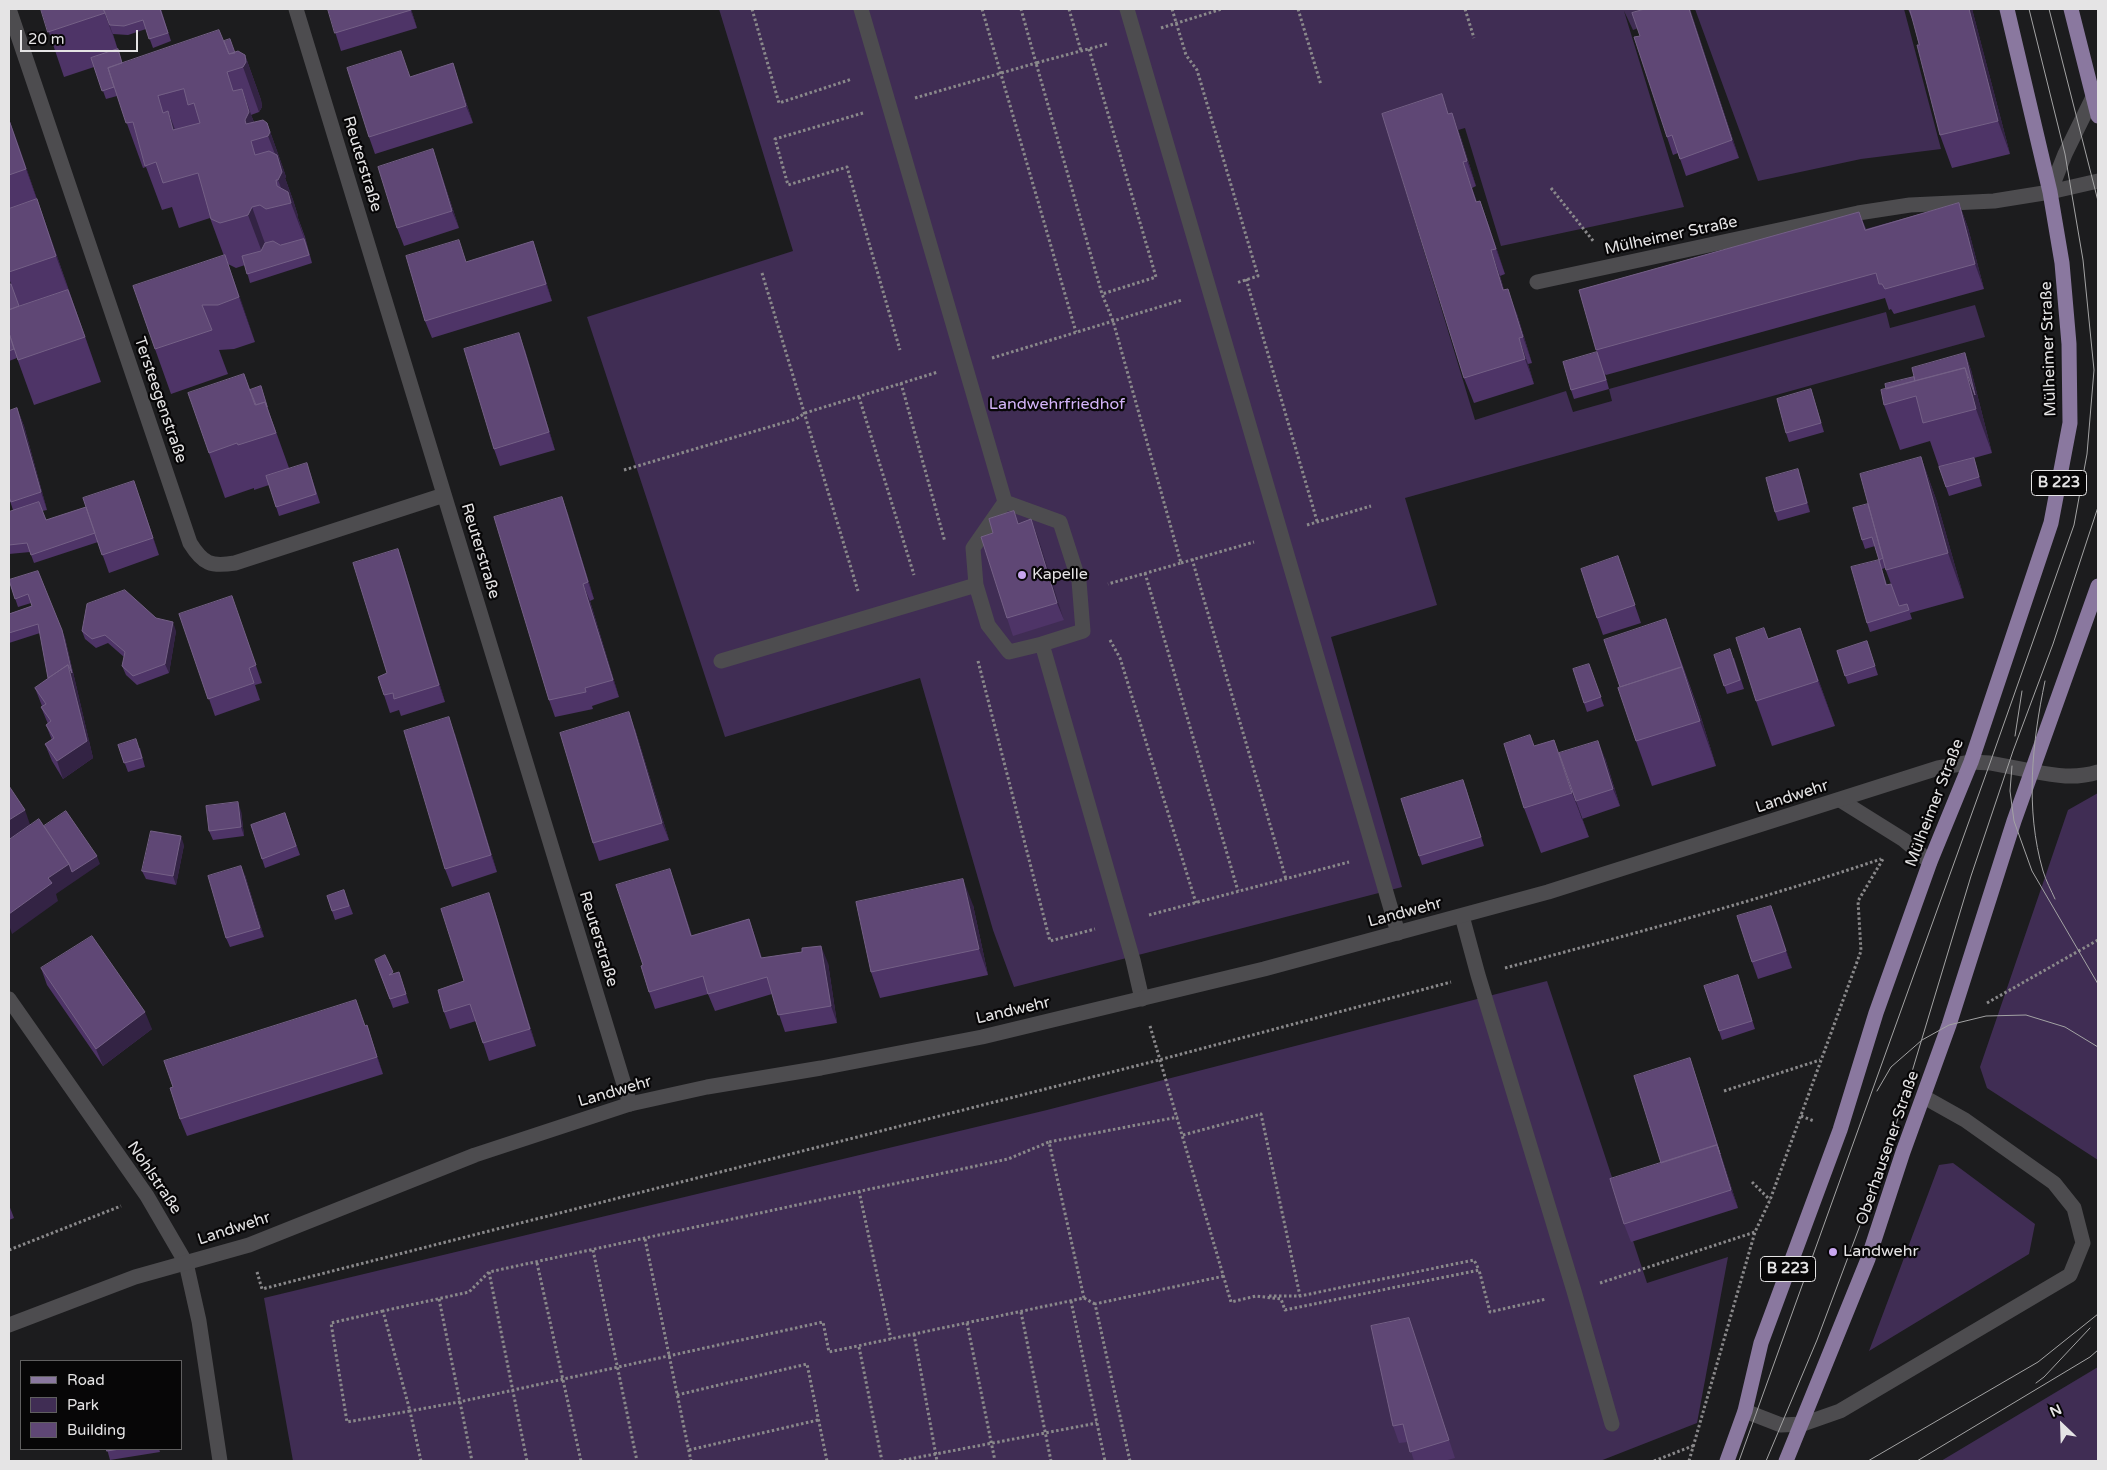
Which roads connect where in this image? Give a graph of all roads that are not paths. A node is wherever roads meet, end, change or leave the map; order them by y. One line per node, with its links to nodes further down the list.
1 (9, 9): 12 (street, Tersteegenstraße)
2 (296, 9): 12 (street, Reuterstraße)
3 (861, 9): 13 (street)
4 (1127, 9): 24 (street)
5 (2007, 9): 10 (main road, Mülheimer Straße / B 223)
6 (2071, 9): 7 (main road)
7 (2096, 95): 8 (main road); 10 (street)
8 (2098, 116)
9 (2098, 180): 10 (street, Mülheimer Straße)
10 (2050, 192): 11 (street, Mülheimer Straße); 18 (main road, Mülheimer Straße / B 223)
11 (1537, 282)
12 (444, 495): 28 (street, Reuterstraße)
13 (1005, 502): 14 (street); 16 (street)
14 (976, 584): 16 (street); 17 (street)
15 (2098, 586): 19 (main road)
16 (1042, 644): 26 (street)
17 (721, 661)
18 (1971, 762): 19 (street, Landwehr); 21 (street, Landwehr); 22 (main road, Mülheimer Straße / B 223)
19 (2032, 771): 20 (street, Landwehr); 27 (main road, Oberhausener Straße)
20 (2098, 772)
21 (1840, 800): 22 (street); 23 (street, Landwehr)
22 (1930, 862): 31 (main road, Mülheimer Straße / B 223)
23 (1462, 916): 24 (street, Landwehr); 32 (street)
24 (1398, 933): 26 (street, Landwehr)
25 (9, 999): 29 (street, Nohlstraße)
26 (1142, 999): 28 (street, Landwehr)
27 (1924, 1097): 33 (main road, Oberhausener Straße); 33 (street)
28 (630, 1104): 29 (street, Landwehr)
29 (186, 1263): 30 (street, Landwehr); 34 (street, Nohlstraße)
30 (9, 1325)
31 (1745, 1411): 33 (street); 35 (main road, B 223)
32 (1612, 1424)
33 (1802, 1424): 36 (main road, Oberhausener Straße)
34 (220, 1461)
35 (1727, 1461)
36 (1786, 1461)

